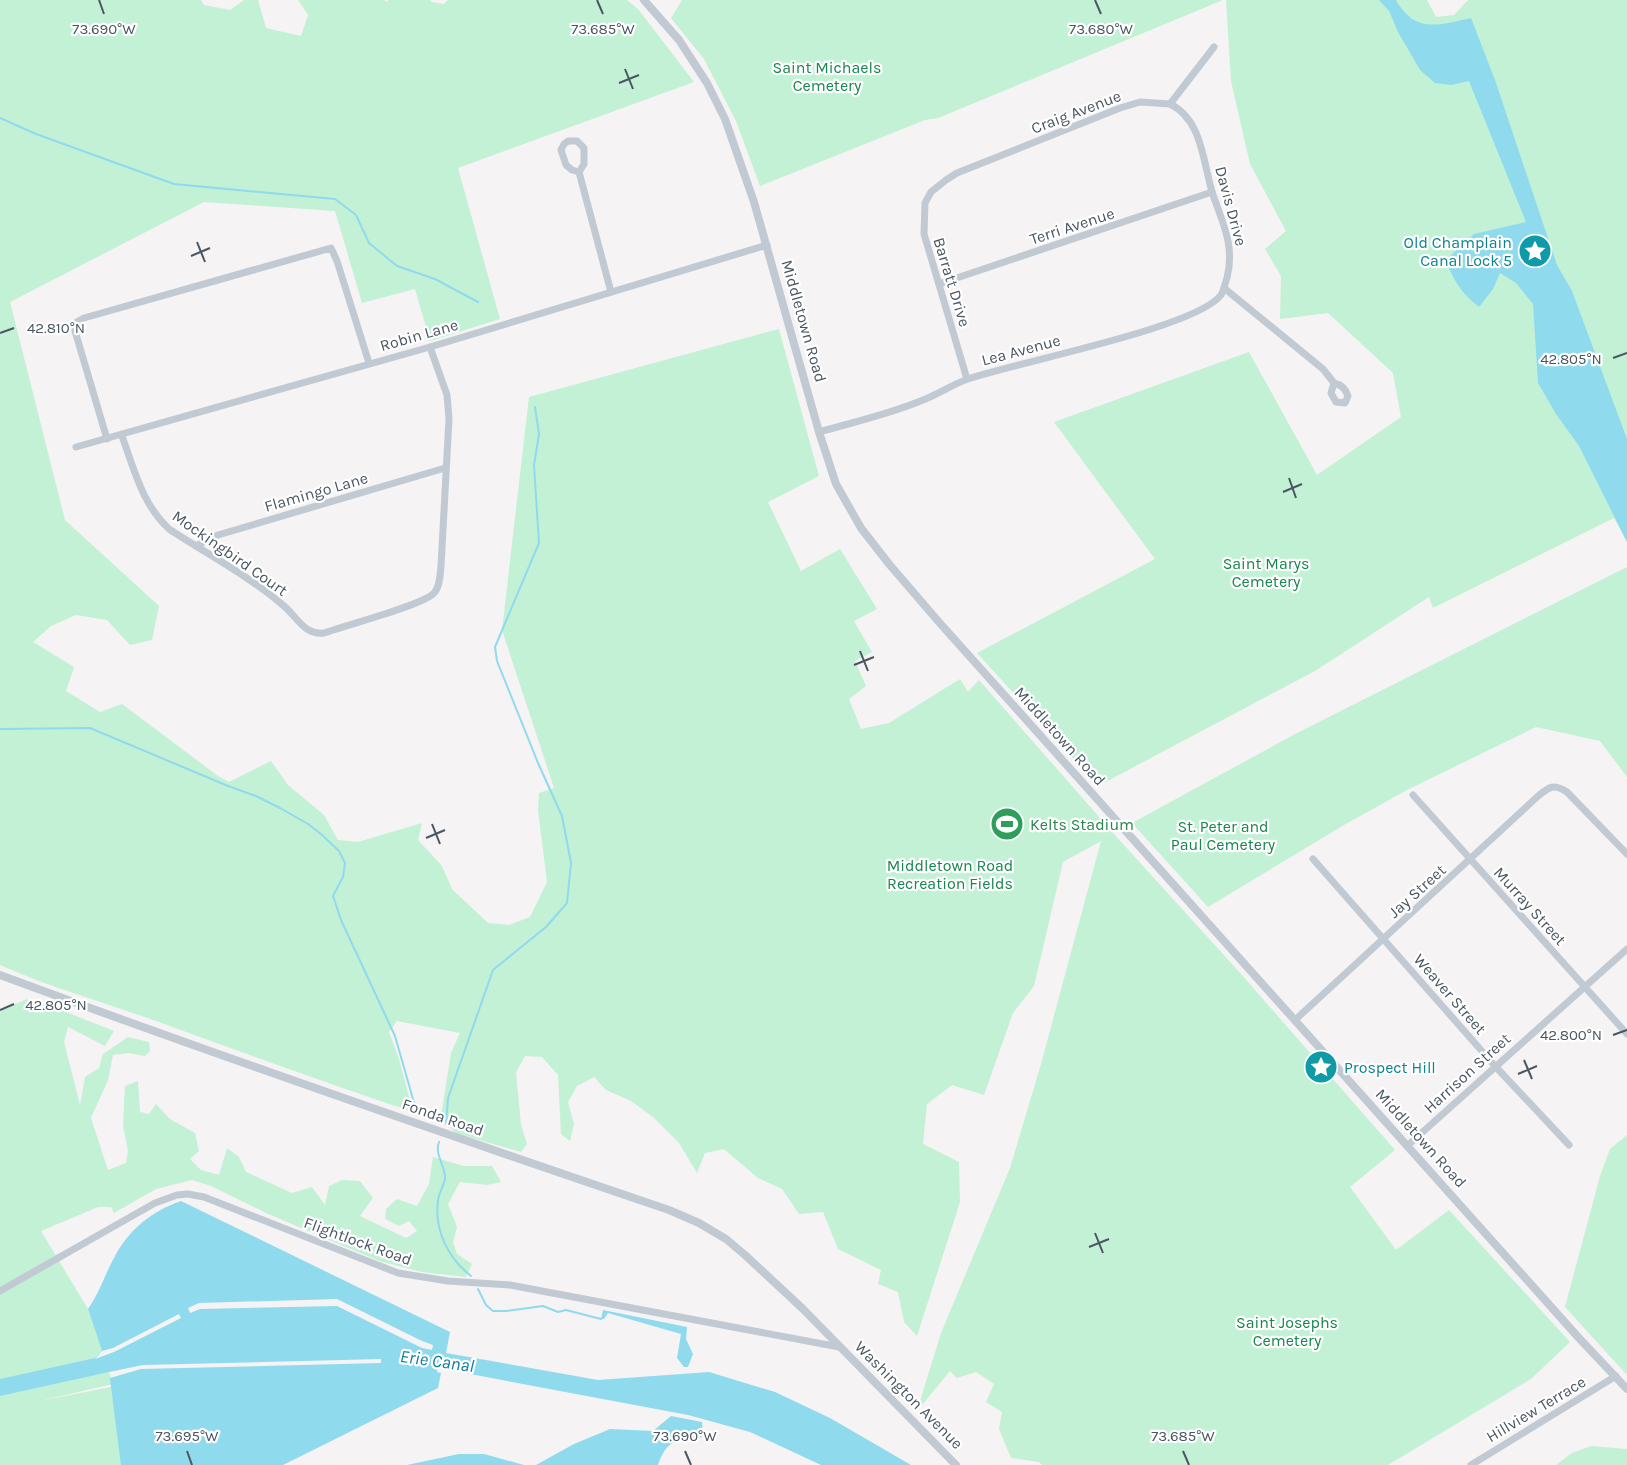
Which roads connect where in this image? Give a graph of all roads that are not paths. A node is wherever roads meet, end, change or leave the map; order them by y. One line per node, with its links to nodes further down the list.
1 (644, 0): 7 (street, Middletown Road)
2 (1214, 47): 3 (street)
3 (1170, 104): 5 (street, Craig Avenue); 6 (street, Davis Drive)
4 (579, 172): 4 (street); 10 (street)
5 (932, 192): 8 (street, Barratt Drive)
6 (1212, 192): 8 (street, Terri Avenue); 9 (street, Davis Drive)
7 (767, 245): 10 (street, Robin Lane); 15 (street, Middletown Road)
8 (939, 284): 13 (street, Barratt Drive)
9 (1224, 288): 13 (street, Lea Avenue); 14 (street)
10 (611, 292): 11 (street, Robin Lane)
11 (430, 347): 12 (street, Robin Lane); 19 (street, Mockingbird Court)
12 (369, 363): 16 (street, Robin Lane); 17 (street)
13 (967, 379): 15 (street, Lea Avenue)
14 (1334, 383)
15 (819, 432): 29 (street, Middletown Road)
16 (122, 436): 17 (street, Robin Lane); 20 (street, Mockingbird Court)
17 (106, 439): 18 (street, Robin Lane)
18 (76, 447)
19 (445, 468): 20 (street, Flamingo Lane); 20 (street, Mockingbird Court)
20 (196, 546)
21 (1413, 795): 24 (street, Murray Street)
22 (1627, 854): 24 (street, Jay Street)
23 (1312, 859): 25 (street, Weaver Street)
24 (1471, 860): 25 (street, Jay Street); 28 (street, Murray Street)
25 (1383, 939): 29 (street, Jay Street); 31 (street, Weaver Street)
26 (1627, 948): 28 (street, Harrison Street)
27 (0, 975): 35 (street, Fonda Road)
28 (1583, 986): 30 (street, Murray Street); 31 (street, Harrison Street)
29 (1295, 1020): 33 (street, Middletown Road)
30 (1627, 1034)
31 (1495, 1066): 32 (street, Weaver Street); 33 (street, Harrison Street)
32 (1569, 1145)
33 (1407, 1146): 36 (street, Middletown Road)
34 (0, 1291): 35 (street, Flightlock Road)
35 (839, 1347): 38 (street, Washington Avenue)
36 (1616, 1376): 37 (street, Middletown Road); 39 (street, Hillview Terrace)
37 (1627, 1389)
38 (957, 1465)
39 (1471, 1465)

